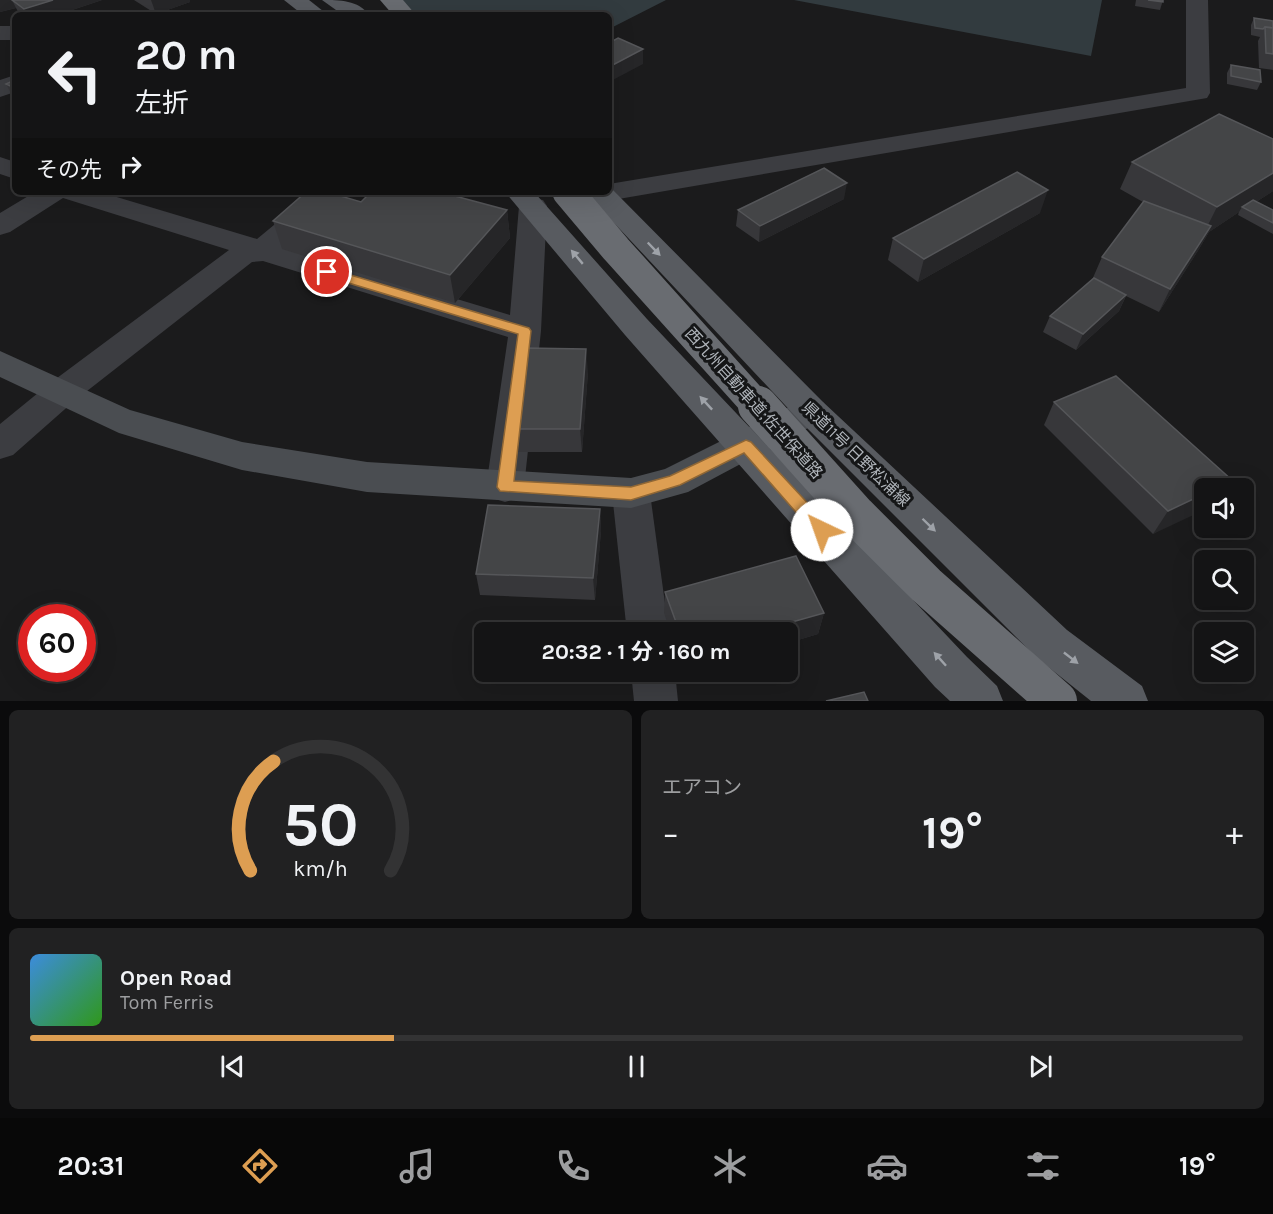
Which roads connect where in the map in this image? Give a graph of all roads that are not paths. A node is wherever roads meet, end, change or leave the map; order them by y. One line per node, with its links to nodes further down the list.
1 (295, 0): 5 (main road)
2 (333, 0): 6 (main road)
3 (391, 0): 7 (highway)
4 (1197, 0): 8 (street)
5 (313, 12)
6 (353, 12)
7 (402, 12)
8 (612, 189)
9 (49, 195): 15 (street)
10 (80, 195): 16 (street)
11 (327, 195): 16 (street)
12 (590, 195): 29 (highway, 西九州自動車道;佐世保道路, bridge)
13 (591, 195): 20 (main road, 県道11号 日野松浦線, one-way to 20)
14 (526, 199): 17 (street); 22 (main road, one-way to 14)
15 (0, 226)
16 (260, 252): 17 (street); 19 (street)
17 (525, 331): 23 (street)
18 (0, 363): 19 (street)
19 (61, 393): 21 (street); 23 (street)
20 (812, 411): 22 (street); 30 (main road, 県道11号 日野松浦線, one-way to 30)
21 (0, 445)
22 (746, 446): 24 (street); 28 (main road, one-way to 22)
23 (505, 487): 24 (street)
24 (631, 494): 25 (street)
25 (647, 622)
26 (654, 682): 27 (street)
27 (656, 701)
28 (981, 701)
29 (1057, 701)
30 (1126, 701)

